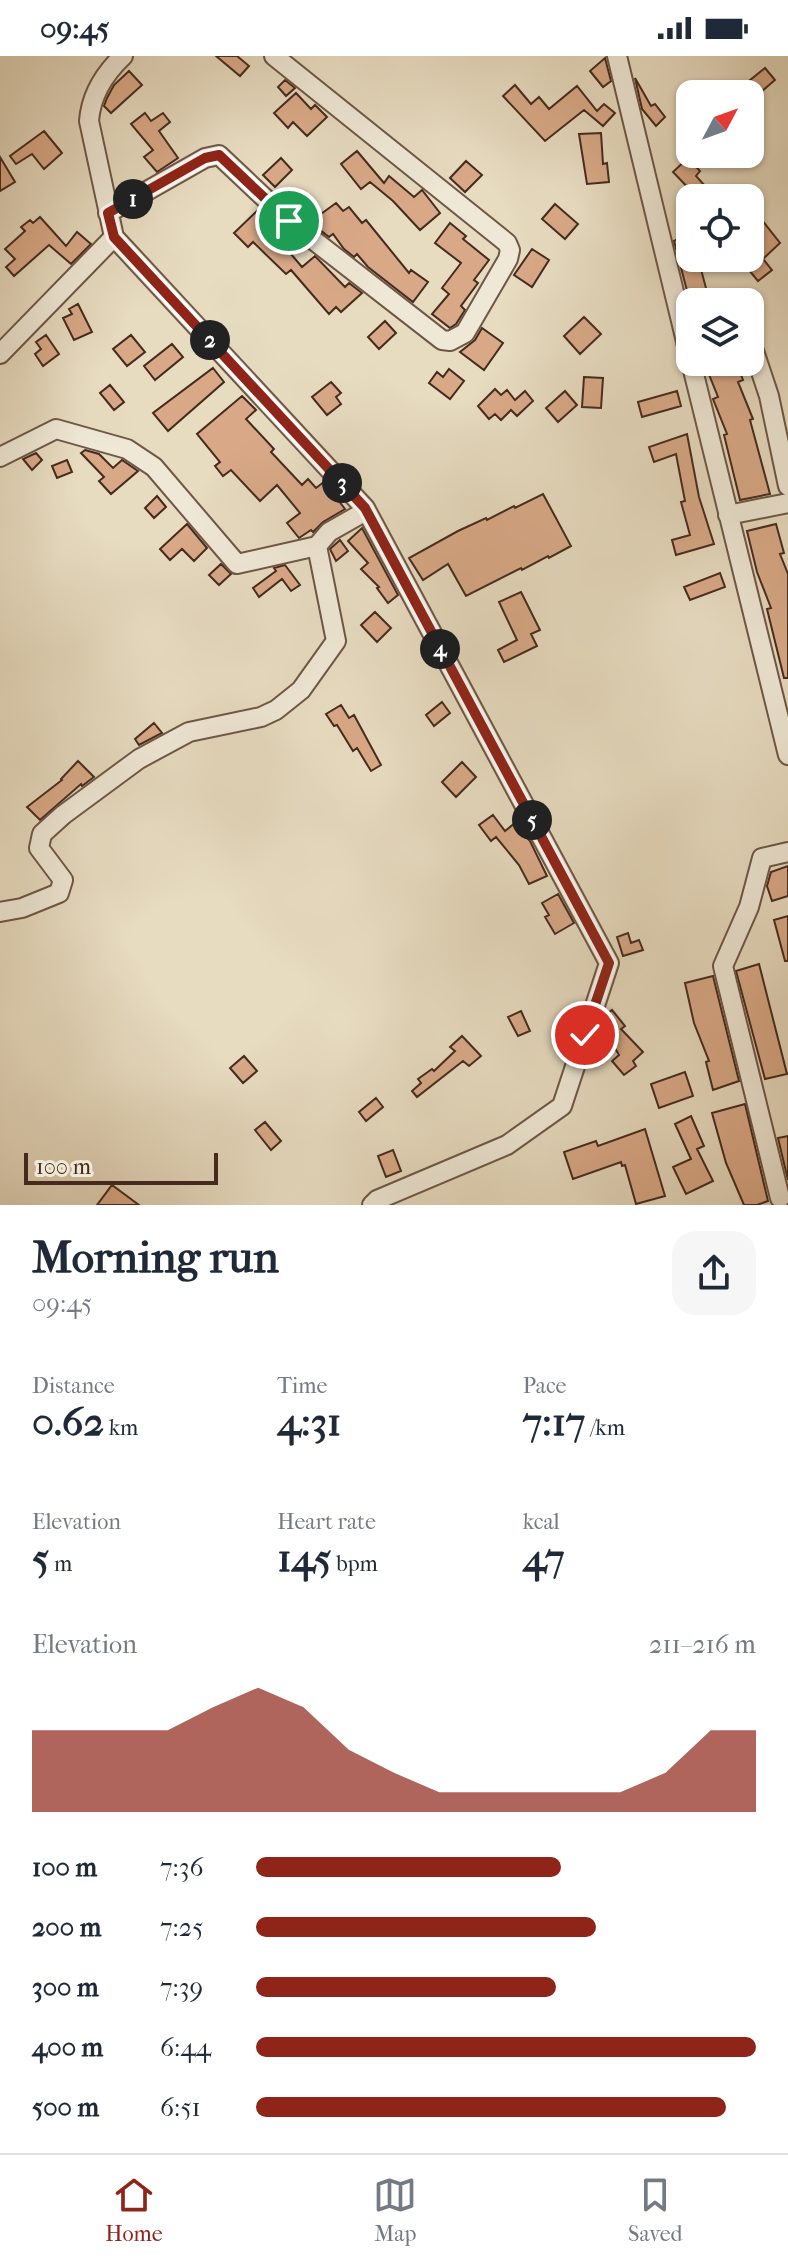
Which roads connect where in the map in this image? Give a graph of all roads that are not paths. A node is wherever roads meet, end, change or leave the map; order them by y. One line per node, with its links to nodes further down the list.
1 (123, 56): 4 (street)
2 (274, 56): 4 (street)
3 (617, 56): 6 (street)
4 (108, 213): 5 (street)
5 (114, 237): 7 (street); 13 (street)
6 (676, 302)
7 (0, 354)
8 (694, 376): 14 (street)
9 (762, 376): 11 (street)
10 (0, 457): 15 (street)
11 (788, 486)
12 (788, 503): 14 (street)
13 (366, 511): 15 (street); 21 (street)
14 (728, 515): 16 (street)
15 (317, 546): 19 (street)
16 (785, 735): 17 (street)
17 (788, 755)
18 (788, 852): 20 (street)
19 (0, 912)
20 (780, 1198)
21 (372, 1205)

